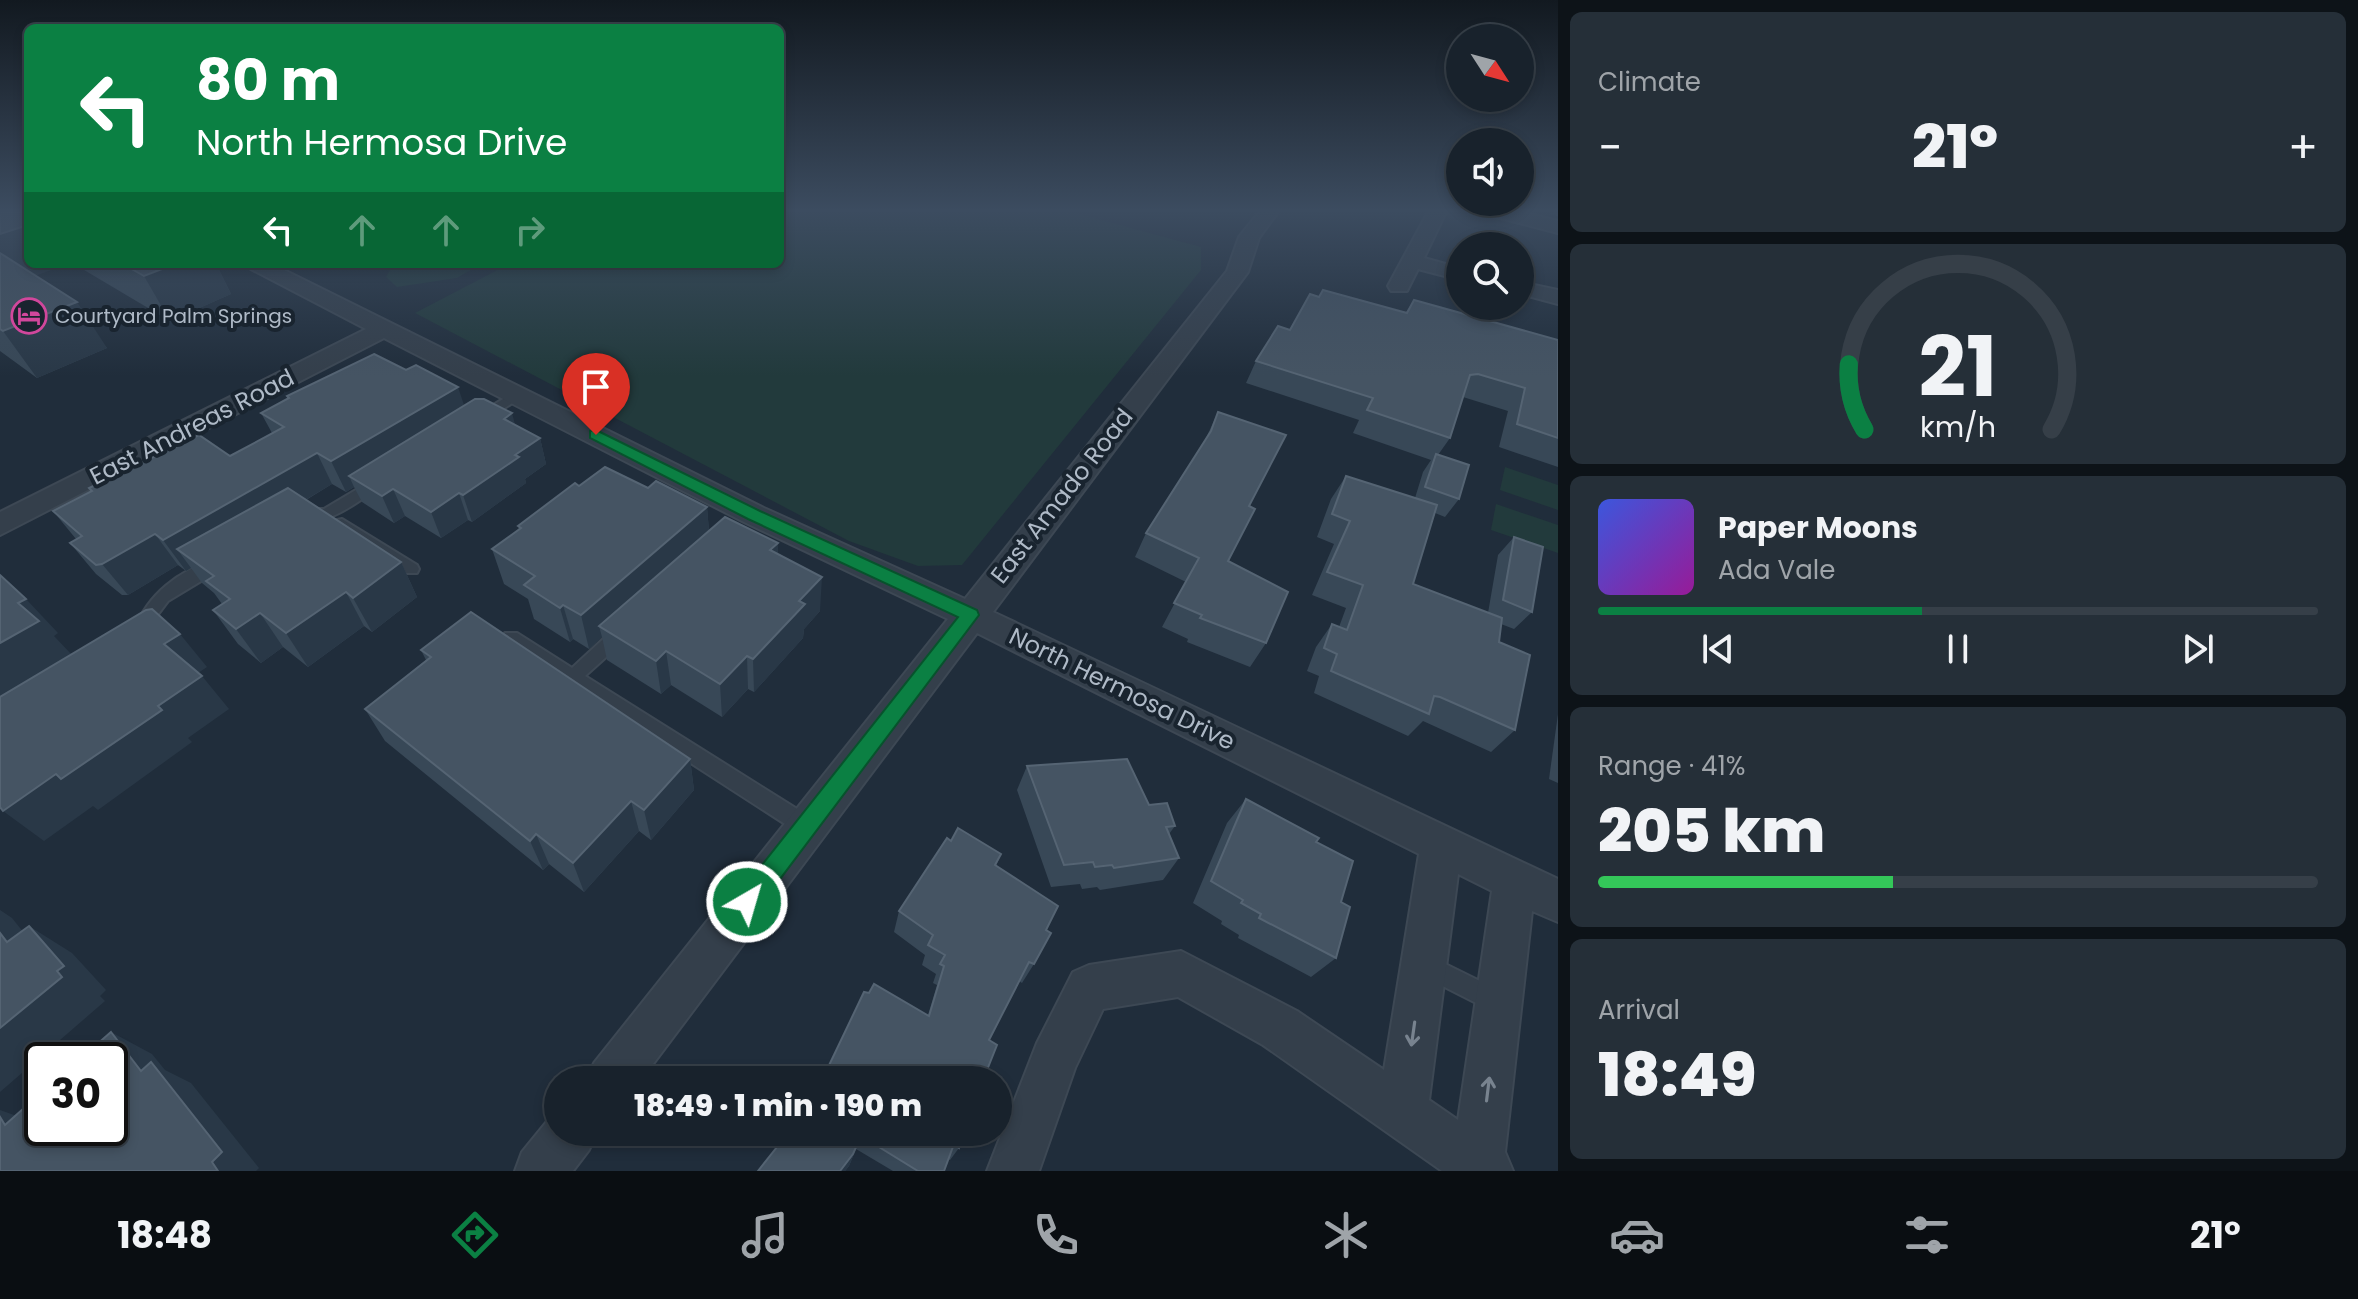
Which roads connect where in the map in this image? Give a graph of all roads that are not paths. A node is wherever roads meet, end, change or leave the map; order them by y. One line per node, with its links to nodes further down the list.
1 (1241, 267): 16 (street, East Amado Road)
2 (1408, 267): 4 (street)
3 (264, 268): 7 (street, North Hermosa Drive)
4 (1399, 286)
5 (1534, 291): 6 (street)
6 (1558, 297)
7 (384, 329): 8 (street, North Hermosa Drive); 13 (street, East Andreas Road)
8 (516, 395): 9 (lane); 16 (street, North Hermosa Drive)
9 (462, 429)
10 (395, 471): 11 (lane)
11 (327, 514): 12 (lane); 15 (lane)
12 (291, 522)
13 (0, 525)
14 (223, 560): 19 (lane)
15 (411, 569)
16 (970, 615): 21 (street, East Amado Road); 22 (street, North Hermosa Drive)
17 (629, 626): 20 (lane)
18 (511, 638): 20 (lane)
19 (135, 646)
20 (573, 677): 21 (lane)
21 (806, 826): 27 (street, East Amado Road)
22 (1441, 846): 23 (street, North Hermosa Drive); 25 (street)
23 (1515, 879): 24 (street, North Hermosa Drive); 26 (street)
24 (1558, 901)
25 (1423, 964): 26 (lane); 28 (street, one-way to 28)
26 (1499, 1002): 30 (street, one-way to 26)
27 (622, 1066)
28 (1402, 1112): 30 (street); 32 (street)
29 (560, 1146): 31 (street)
30 (1482, 1169)
31 (541, 1171)
32 (1013, 1171)

